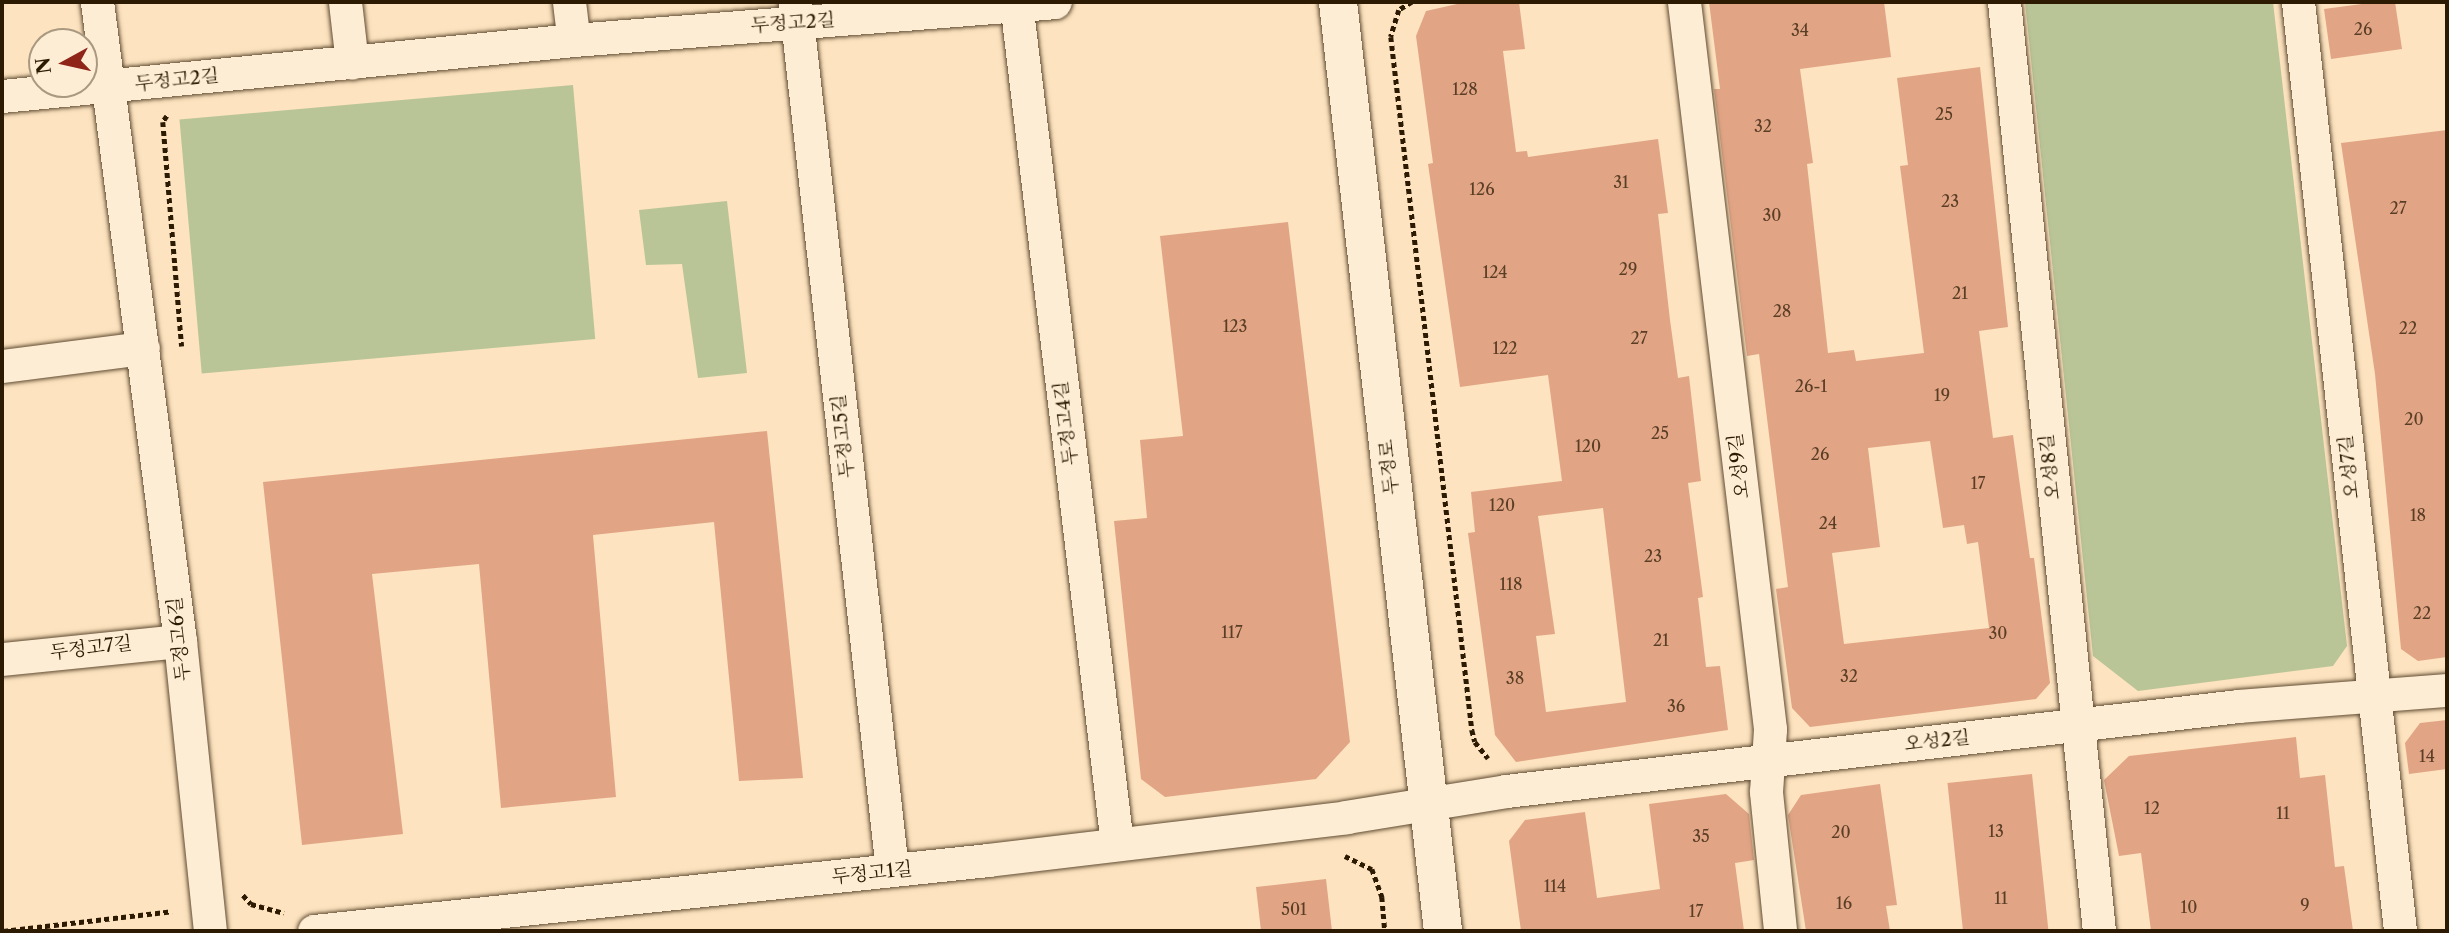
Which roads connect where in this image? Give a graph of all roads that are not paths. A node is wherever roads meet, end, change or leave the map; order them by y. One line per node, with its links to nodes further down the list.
1 (97, 2): 13 (street, 두정고6길)
2 (345, 2): 12 (street)
3 (569, 2): 11 (street)
4 (1055, 2): 9 (street, 두정고2길)
5 (1338, 2): 23 (street, 두정로)
6 (1685, 2): 22 (street, 오성9길)
7 (2004, 2): 21 (street, 오성8길)
8 (2298, 2): 20 (street, 오성7길)
9 (1016, 4): 10 (street, 두정고2길); 24 (street, 두정고4길)
10 (796, 12): 11 (street, 두정고2길); 25 (street, 두정고5길)
11 (574, 40): 12 (street, 두정고2길)
12 (352, 63): 13 (street, 두정고2길)
13 (107, 87): 14 (street, 두정고2길); 15 (street, 두정고6길)
14 (2, 96)
15 (143, 348): 16 (street); 17 (street, 두정고6길)
16 (2, 366)
17 (180, 641): 18 (street, 두정고7길); 27 (street, 두정고6길)
18 (2, 659)
19 (2447, 690): 20 (street, 오성2길)
20 (2372, 699): 21 (street, 오성2길); 31 (street, 오성7길)
21 (2076, 726): 22 (street, 오성2길); 30 (street, 오성8길)
22 (1770, 759): 23 (street, 오성2길); 29 (street, 오성9길)
23 (1428, 801): 24 (street, 두정고1길); 28 (street, 두정로)
24 (1117, 844): 25 (street, 두정고1길)
25 (892, 870): 26 (street, 두정고1길)
26 (303, 922)
27 (210, 931)
28 (1443, 931)
29 (1780, 931)
30 (2099, 931)
31 (2400, 931)

